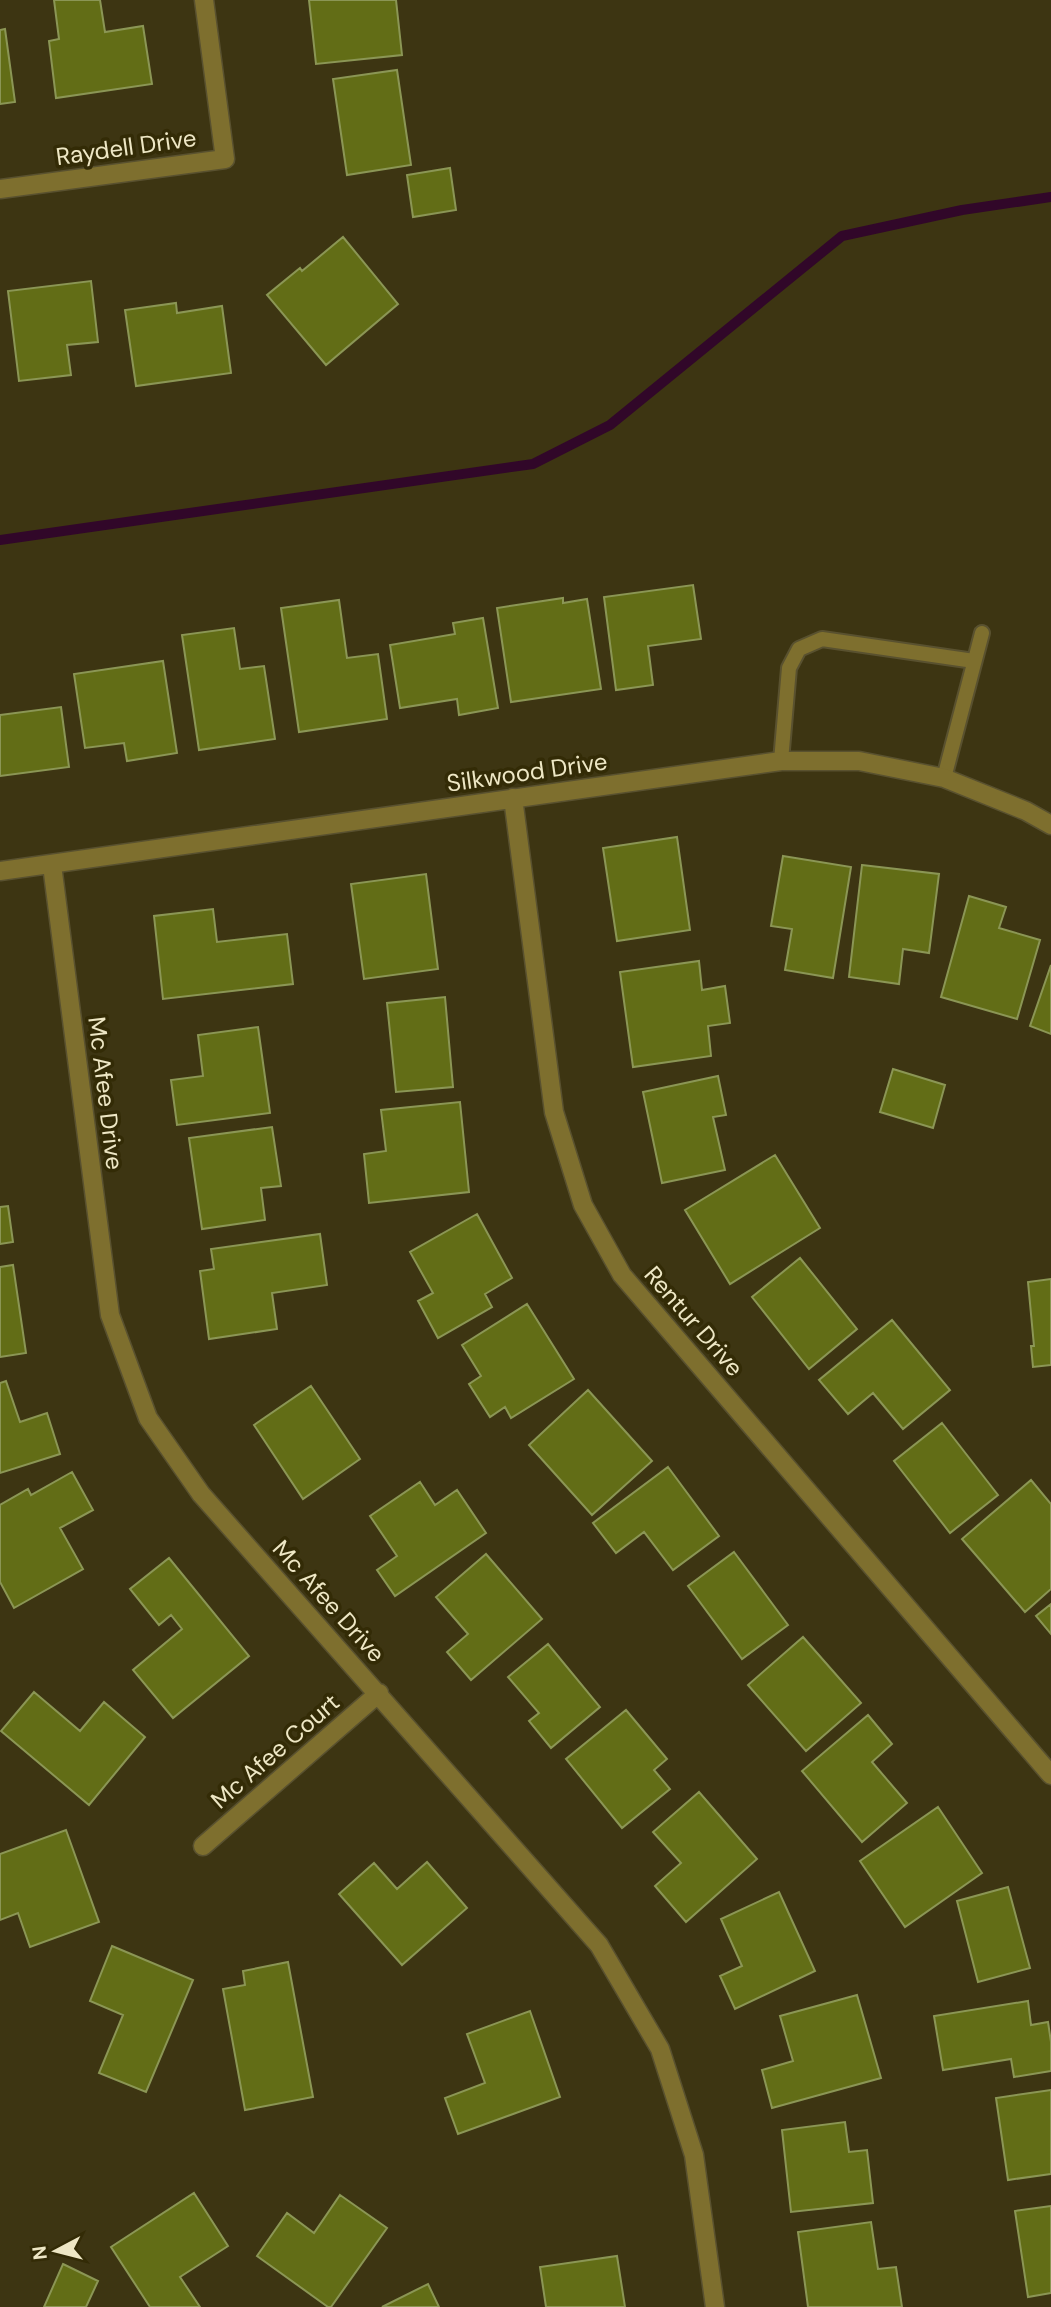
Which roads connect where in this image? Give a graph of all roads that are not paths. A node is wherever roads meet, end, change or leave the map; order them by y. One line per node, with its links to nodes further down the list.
1 (204, 0): 2 (street, Raydell Drive)
2 (0, 189)
3 (982, 633): 4 (lane)
4 (974, 661): 5 (lane); 6 (lane)
5 (781, 761): 6 (street, Silkwood Drive); 7 (street, Silkwood Drive)
6 (944, 778): 8 (street, Silkwood Drive)
7 (513, 798): 9 (street, Silkwood Drive); 12 (street, Rentur Drive)
8 (1051, 825)
9 (52, 865): 10 (street, Silkwood Drive); 11 (street, Mc Afee Drive)
10 (0, 871)
11 (379, 1693): 13 (street, Mc Afee Court); 14 (street, Mc Afee Drive)
12 (1051, 1775)
13 (203, 1846)
14 (715, 2307)

